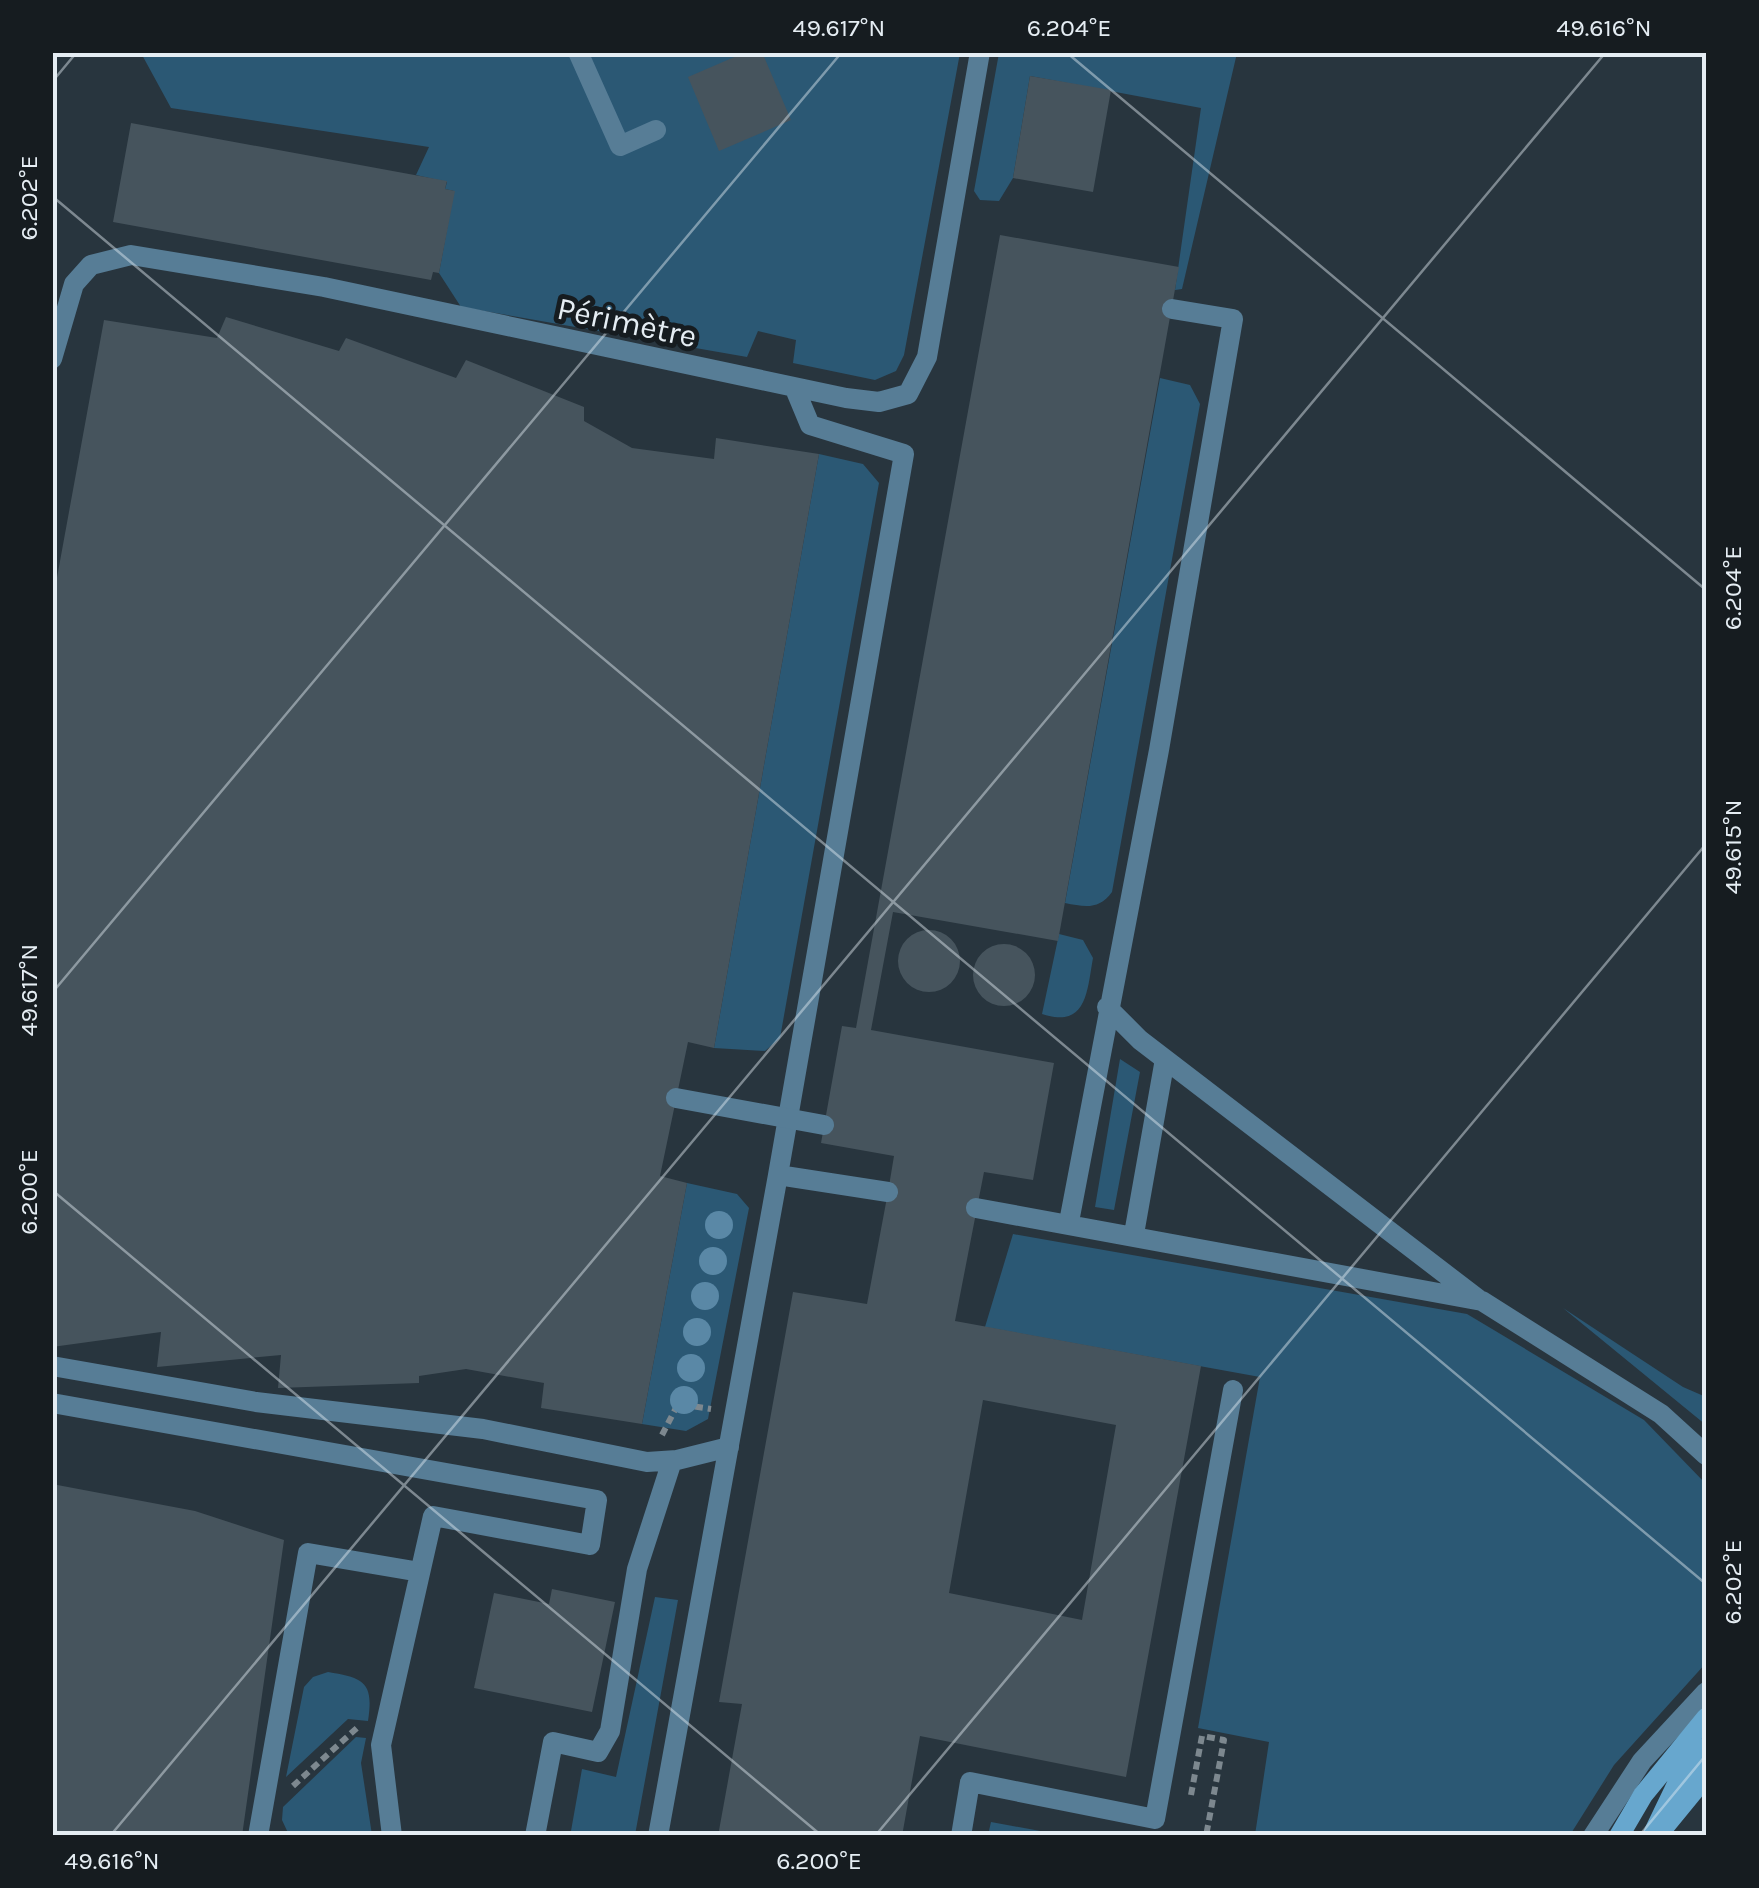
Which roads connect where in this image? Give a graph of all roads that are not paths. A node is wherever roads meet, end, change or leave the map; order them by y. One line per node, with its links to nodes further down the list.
1 (578, 52): 3 (street)
2 (980, 52): 6 (street, Périmètre)
3 (656, 130)
4 (1172, 309): 7 (street)
5 (52, 359): 6 (street, Périmètre)
6 (795, 389): 11 (street)
7 (1106, 1007): 8 (street); 14 (street)
8 (1165, 1059): 15 (street); 16 (street)
9 (676, 1098): 10 (street, bridge)
10 (824, 1125)
11 (778, 1175): 12 (street); 20 (street)
12 (888, 1192)
13 (976, 1208): 14 (street)
14 (1069, 1222): 15 (street)
15 (1134, 1234): 16 (street)
16 (1482, 1302): 21 (street)
17 (52, 1366): 22 (street)
18 (1233, 1390): 32 (street)
19 (52, 1403): 23 (street)
20 (729, 1447): 22 (street); 31 (street)
21 (1706, 1455)
22 (672, 1460): 30 (street)
23 (420, 1572): 28 (street); 29 (street)
24 (1706, 1692): 33 (street)
25 (1706, 1718): 34 (main road)
26 (1706, 1748): 35 (main road)
27 (1706, 1776): 35 (main road)
28 (258, 1836)
29 (392, 1836)
30 (535, 1836)
31 (658, 1836)
32 (961, 1836)
33 (1593, 1836)
34 (1620, 1836)
35 (1655, 1836)

